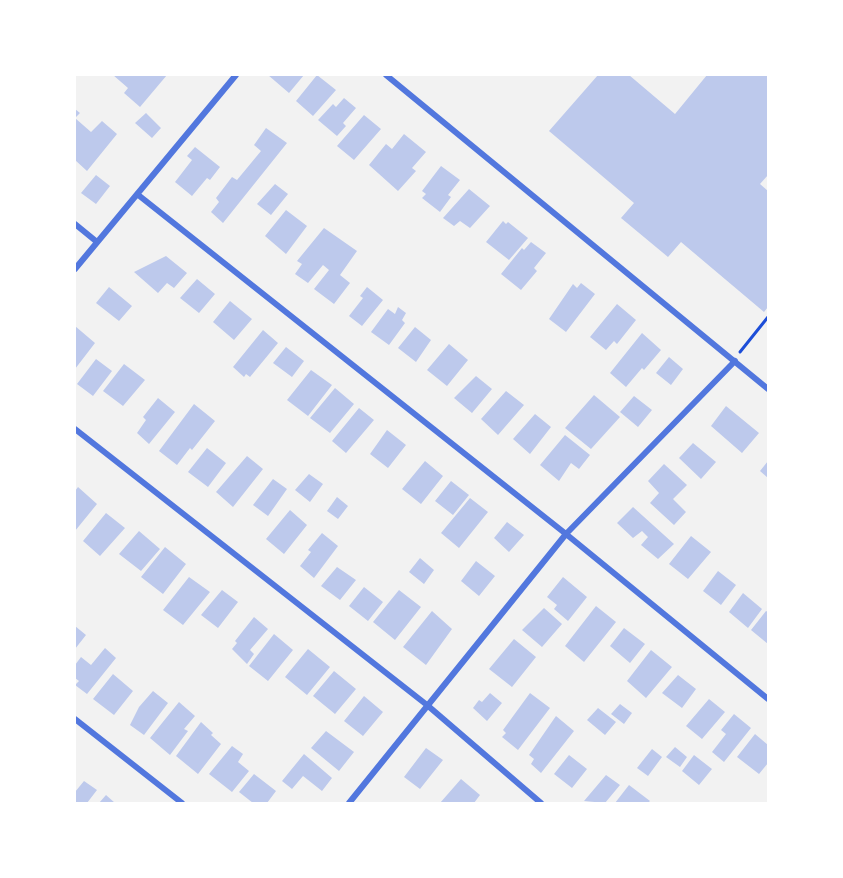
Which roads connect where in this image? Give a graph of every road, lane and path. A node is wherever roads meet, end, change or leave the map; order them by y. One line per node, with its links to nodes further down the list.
1 (236, 75): 3 (street)
2 (386, 75): 8 (street)
3 (137, 194): 5 (street); 11 (street)
4 (75, 224): 5 (street)
5 (97, 242): 6 (street)
6 (75, 268)
7 (768, 317): 8 (path)
8 (735, 361): 9 (street); 11 (street)
9 (768, 389)
10 (75, 429): 13 (street)
11 (566, 534): 12 (street); 13 (street)
12 (768, 699)
13 (427, 705): 16 (street); 17 (street)
14 (75, 719): 15 (street)
15 (182, 803)
16 (349, 803)
17 (541, 803)

